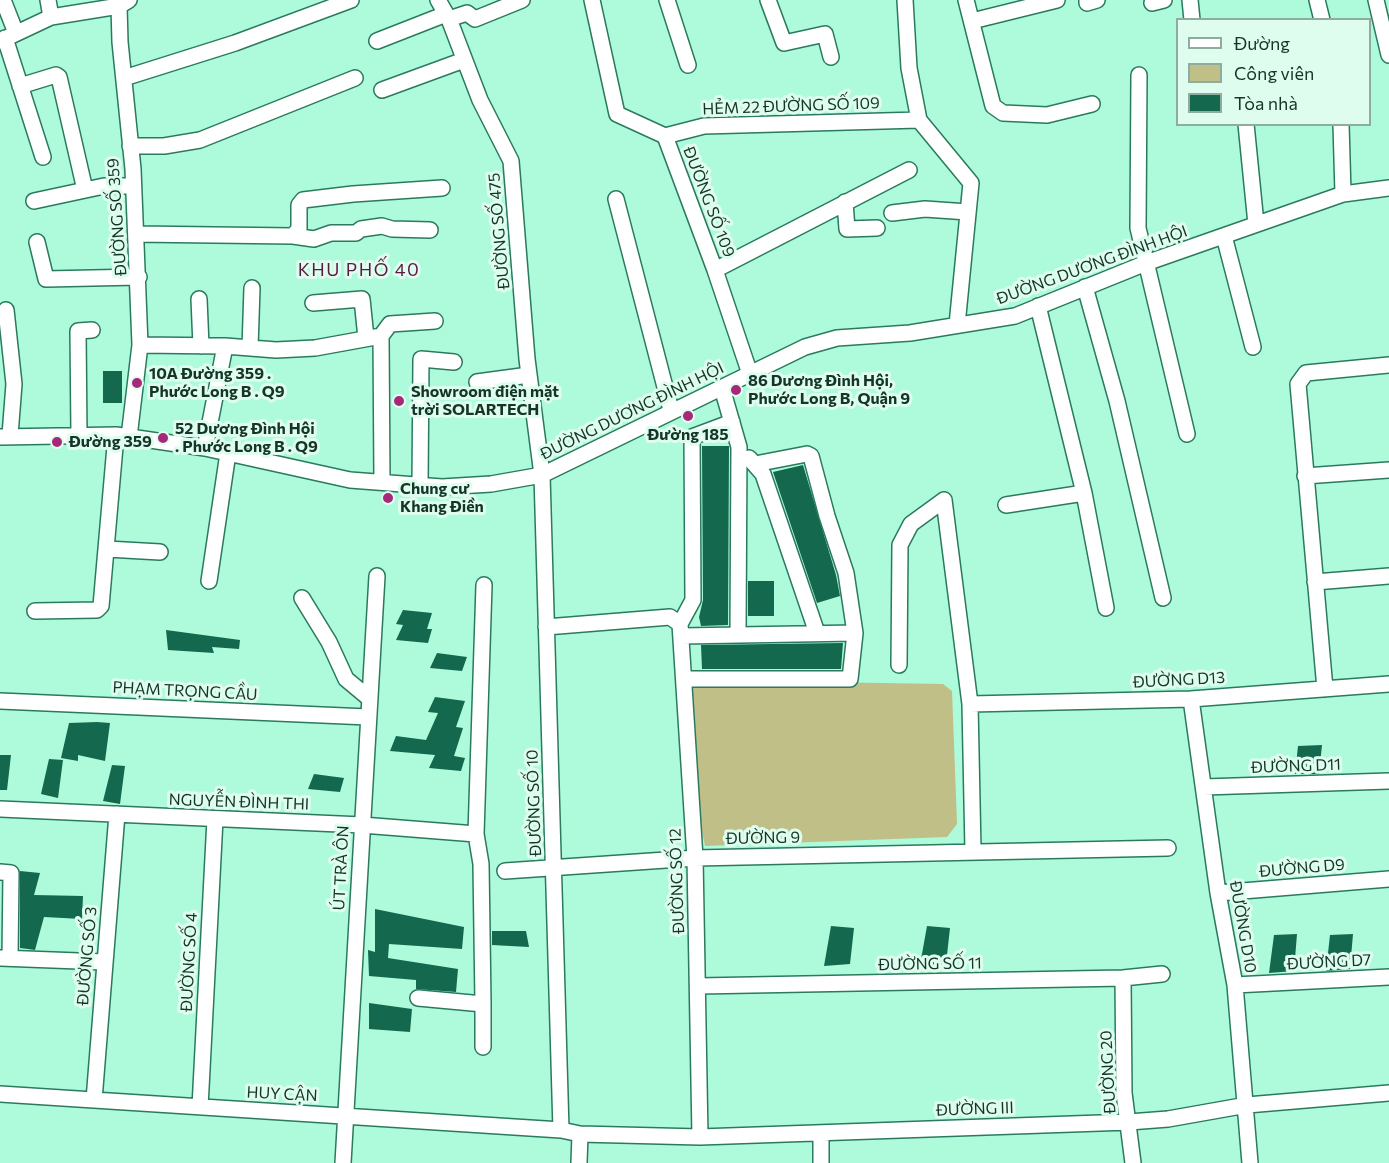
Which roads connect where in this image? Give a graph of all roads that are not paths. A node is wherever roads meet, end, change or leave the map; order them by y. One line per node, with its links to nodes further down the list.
1 (3, 0): 23 (street)
2 (48, 0): 19 (street)
3 (351, 0): 30 (street)
4 (438, 0): 18 (street, ĐƯỜNG SỐ 475)
5 (522, 0): 18 (street)
6 (592, 0): 38 (street, ĐƯỜNG SỐ 109)
7 (667, 0): 28 (street)
8 (768, 0): 26 (street)
9 (905, 0): 35 (street)
10 (966, 0): 22 (street)
11 (1057, 0): 22 (street)
12 (1087, 0): 13 (street)
13 (1097, 0)
14 (1190, 0): 20 (street)
15 (1317, 0): 21 (street)
16 (1376, 0): 25 (street)
17 (124, 3): 19 (street); 30 (street, ĐƯỜNG SỐ 359)
18 (448, 16): 24 (street); 27 (street, ĐƯỜNG SỐ 475)
19 (51, 17): 23 (street)
20 (1192, 18)
21 (1322, 18)
22 (972, 21): 34 (street)
23 (7, 37): 32 (street)
24 (377, 41)
25 (1389, 55)
26 (831, 57)
27 (464, 60): 33 (street); 80 (street, ĐƯỜNG SỐ 475)
28 (688, 65)
29 (1139, 75): 59 (street)
30 (123, 78): 39 (street, ĐƯỜNG SỐ 359)
31 (355, 78): 39 (street)
32 (20, 86): 40 (street); 45 (street)
33 (382, 90)
34 (1092, 104)
35 (919, 120): 38 (street, HẺM 22 ĐƯỜNG SỐ 109); 50 (street)
36 (1246, 126): 52 (street)
37 (1341, 126): 46 (street)
38 (665, 136): 60 (street, ĐƯỜNG SỐ 109)
39 (130, 146): 42 (street, ĐƯỜNG SỐ 359)
40 (43, 157)
41 (909, 170): 49 (street)
42 (133, 186): 45 (street); 55 (street, ĐƯỜNG SỐ 359)
43 (442, 188): 56 (street)
44 (1389, 188): 46 (street, ĐƯỜNG DƯƠNG ĐÌNH HỘI)
45 (85, 190): 48 (street)
46 (1343, 194): 52 (street, ĐƯỜNG DƯƠNG ĐÌNH HỘI)
47 (616, 199): 83 (street)
48 (34, 201)
49 (845, 202): 53 (street); 60 (street)
50 (968, 212): 51 (street); 69 (street)
51 (892, 213)
52 (1256, 224): 57 (street, ĐƯỜNG DƯƠNG ĐÌNH HỘI)
53 (877, 228)
54 (430, 230): 56 (street)
55 (136, 234): 56 (street); 61 (street, ĐƯỜNG SỐ 359)
56 (293, 236)
57 (1224, 236): 59 (street, ĐƯỜNG DƯƠNG ĐÌNH HỘI); 75 (street)
58 (36, 242): 61 (street)
59 (1146, 263): 62 (street, ĐƯỜNG DƯƠNG ĐÌNH HỘI); 85 (street)
60 (715, 270): 79 (street, ĐƯỜNG SỐ 109)
61 (139, 277): 72 (street, ĐƯỜNG SỐ 359)
62 (1085, 287): 66 (street, ĐƯỜNG DƯƠNG ĐÌNH HỘI); 108 (street)
63 (252, 288): 76 (street)
64 (199, 299): 73 (street)
65 (313, 303): 71 (street)
66 (1038, 306): 69 (street, ĐƯỜNG DƯƠNG ĐÌNH HỘI); 98 (street)
67 (6, 310): 87 (street)
68 (435, 321): 71 (street)
69 (957, 325): 79 (street, ĐƯỜNG DƯƠNG ĐÌNH HỘI)
70 (92, 330): 86 (street)
71 (373, 337): 76 (street); 96 (street)
72 (140, 345): 73 (street); 88 (street, ĐƯỜNG SỐ 359)
73 (201, 346): 74 (street)
74 (225, 346): 76 (street); 90 (street)
75 (1253, 347)
76 (250, 348)
77 (454, 362): 97 (street)
78 (1389, 365): 95 (street)
79 (750, 374): 82 (street, ĐƯỜNG DƯƠNG ĐÌNH HỘI)
80 (529, 375): 81 (street); 94 (street, ĐƯỜNG SỐ 475)
81 (477, 382)
82 (722, 387): 83 (street, ĐƯỜNG DƯƠNG ĐÌNH HỘI); 84 (street)
83 (671, 411): 94 (street, ĐƯỜNG DƯƠNG ĐÌNH HỘI)
84 (732, 422): 89 (street); 112 (street)
85 (1187, 434)
86 (79, 435): 87 (street, ĐƯỜNG DƯƠNG ĐÌNH HỘI); 88 (street, ĐƯỜNG DƯƠNG ĐÌNH HỘI)
87 (5, 436)
88 (122, 436): 90 (street, ĐƯỜNG DƯƠNG ĐÌNH HỘI); 100 (street, ĐƯỜNG SỐ 359)
89 (739, 447): 92 (street); 115 (street)
90 (205, 448): 91 (street, ĐƯỜNG DƯƠNG ĐÌNH HỘI)
91 (228, 453): 96 (street, ĐƯỜNG DƯƠNG ĐÌNH HỘI); 104 (street)
92 (755, 464): 113 (street); 114 (street)
93 (1389, 470): 95 (street)
94 (542, 475): 97 (street, ĐƯỜNG DƯƠNG ĐÌNH HỘI); 111 (street, ĐƯỜNG SỐ 10)
95 (1305, 476): 105 (street)
96 (382, 482): 97 (street, ĐƯỜNG DƯƠNG ĐÌNH HỘI)
97 (420, 485)
98 (1084, 493): 99 (street); 109 (street)
99 (1006, 505)
100 (107, 549): 101 (street); 110 (street, ĐƯỜNG SỐ 359)
101 (160, 552)
102 (377, 576): 120 (street, ÚT TRÀ ÔN)
103 (1389, 576): 105 (street)
104 (209, 581)
105 (1315, 582): 119 (street)
106 (484, 585): 131 (street)
107 (302, 598): 120 (street)
108 (1163, 598)
109 (1106, 608)
110 (35, 611)
111 (546, 627): 112 (street); 135 (street, ĐƯỜNG SỐ 10)
112 (681, 630): 115 (street); 117 (street, ĐƯỜNG SỐ 12)
113 (817, 633): 114 (street); 115 (street)
114 (855, 633): 117 (street)
115 (738, 634)
116 (899, 665): 123 (street)
117 (684, 679): 134 (street, ĐƯỜNG SỐ 12)
118 (1389, 684): 119 (street, ĐƯỜNG D13)
119 (1325, 689): 121 (street, ĐƯỜNG D13)
120 (369, 699): 124 (street, ÚT TRÀ ÔN)
121 (1191, 699): 123 (street, ĐƯỜNG D13); 126 (street, ĐƯỜNG D10)
122 (0, 701): 124 (street, PHẠM TRỌNG CẦU)
123 (970, 704): 133 (street)
124 (368, 717): 130 (street, ÚT TRÀ ÔN)
125 (1389, 781): 126 (street, ĐƯỜNG D11)
126 (1204, 787): 139 (street, ĐƯỜNG D10)
127 (0, 809): 128 (street, NGUYỄN ĐÌNH THI)
128 (117, 814): 129 (street, NGUYỄN ĐÌNH THI); 141 (street, ĐƯỜNG SỐ 3)
129 (215, 819): 130 (street, NGUYỄN ĐÌNH THI); 154 (street, ĐƯỜNG SỐ 4)
130 (362, 825): 131 (street, NGUYỄN ĐÌNH THI); 155 (street, ÚT TRÀ ÔN)
131 (476, 834): 148 (street)
132 (1168, 848): 133 (street, ĐƯỜNG 9)
133 (973, 851): 134 (street, ĐƯỜNG 9)
134 (695, 858): 135 (street, ĐƯỜNG 9); 146 (street, ĐƯỜNG SỐ 12)
135 (554, 868): 137 (street, ĐƯỜNG 9); 157 (street, ĐƯỜNG SỐ 10)
136 (0, 872): 140 (street)
137 (505, 872)
138 (1389, 879): 139 (street, ĐƯỜNG D9)
139 (1218, 893): 145 (street, ĐƯỜNG D10)
140 (5, 958): 141 (street)
141 (105, 962): 152 (street, ĐƯỜNG SỐ 3)
142 (1162, 974): 144 (street, ĐƯỜNG SỐ 11)
143 (1389, 977): 145 (street, ĐƯỜNG D7)
144 (1123, 978): 146 (street, ĐƯỜNG SỐ 11); 156 (street, ĐƯỜNG 20)
145 (1235, 985): 153 (street, ĐƯỜNG D10)
146 (699, 986): 160 (street, ĐƯỜNG SỐ 12)
147 (418, 998): 148 (street)
148 (483, 1004): 149 (street)
149 (483, 1047)
150 (1389, 1093): 153 (street, ĐƯỜNG III)
151 (0, 1094): 152 (street, HUY CẬN)
152 (94, 1100): 154 (street, HUY CẬN)
153 (1247, 1105): 156 (street, ĐƯỜNG III); 165 (street, ĐƯỜNG D10)
154 (200, 1107): 155 (street, HUY CẬN)
155 (345, 1115): 157 (street, HUY CẬN); 161 (street, ÚT TRÀ ÔN)
156 (1129, 1122): 158 (street, ĐƯỜNG III); 164 (street, ĐƯỜNG 20)
157 (561, 1130): 159 (street, ĐƯỜNG III)
158 (821, 1133): 160 (street, ĐƯỜNG III); 163 (street)
159 (579, 1134): 160 (street, ĐƯỜNG III); 162 (street)
160 (700, 1137)
161 (343, 1163)
162 (579, 1163)
163 (821, 1163)
164 (1133, 1163)
165 (1250, 1163)

